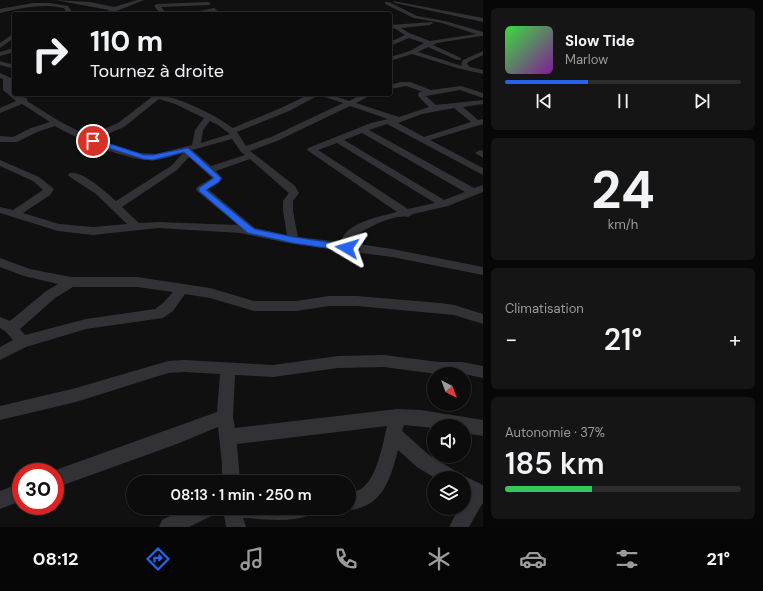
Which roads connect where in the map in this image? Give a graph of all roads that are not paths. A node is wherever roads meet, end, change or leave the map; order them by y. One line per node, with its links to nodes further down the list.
1 (56, 0): 9 (street); 11 (street)
2 (124, 0): 8 (street)
3 (142, 0): 8 (street)
4 (156, 0): 10 (street)
5 (414, 0): 7 (street)
6 (207, 2): 10 (street); 17 (street)
7 (394, 2): 18 (street); 19 (street)
8 (134, 3): 11 (street)
9 (51, 5): 12 (street); 13 (street); 14 (street)
10 (157, 6): 16 (street)
11 (114, 9): 15 (street)
12 (0, 11)
13 (45, 11)
14 (69, 12)
15 (109, 12)
16 (162, 12)
17 (216, 12)
18 (445, 12): 19 (street); 21 (street)
19 (428, 19): 20 (street)
20 (436, 20): 22 (street); 26 (street)
21 (483, 20)
22 (393, 27): 23 (street)
23 (402, 31): 24 (street); 28 (street)
24 (392, 32)
25 (3, 34): 27 (street)
26 (483, 34): 31 (street)
27 (12, 35)
28 (410, 35): 30 (street); 31 (street)
29 (12, 37): 32 (street)
30 (392, 43)
31 (427, 44): 34 (street); 39 (street)
32 (0, 46)
33 (12, 51): 36 (street)
34 (412, 52): 37 (street); 39 (street)
35 (483, 53): 39 (street)
36 (0, 54)
37 (392, 58)
38 (0, 63): 40 (street)
39 (466, 65): 41 (street)
40 (12, 66)
41 (483, 72)
42 (0, 75): 45 (street)
43 (392, 85): 44 (street)
44 (428, 92): 54 (street); 59 (street)
45 (12, 93)
46 (12, 94): 47 (street)
47 (2, 96)
48 (17, 96): 55 (street)
49 (155, 96): 69 (street)
50 (159, 96): 61 (street)
51 (312, 96): 67 (street)
52 (328, 96): 57 (street)
53 (360, 96): 57 (street)
54 (483, 96)
55 (24, 100): 60 (street); 65 (street)
56 (483, 102): 58 (street)
57 (349, 103): 62 (street); 73 (street)
58 (456, 105): 59 (street); 64 (street)
59 (434, 108): 62 (street)
60 (0, 111)
61 (208, 117): 67 (street); 72 (street)
62 (398, 120): 63 (street)
63 (388, 122): 66 (street); 71 (street)
64 (480, 122): 71 (street)
65 (56, 123): 68 (street); 69 (street)
66 (363, 130): 70 (street); 78 (street)
67 (233, 133): 72 (street); 73 (street)
68 (0, 139)
69 (88, 139): 72 (street)
70 (338, 140): 79 (street); 82 (street)
71 (422, 140): 76 (street)
72 (191, 150): 75 (street); 80 (street)
73 (247, 153): 75 (street); 85 (street)
74 (0, 164): 81 (street)
75 (210, 170): 84 (street)
76 (483, 172)
77 (73, 174): 80 (street)
78 (478, 190): 79 (street)
79 (444, 204): 82 (street)
80 (116, 206): 83 (street)
81 (5, 212): 83 (street)
82 (408, 214): 86 (street)
83 (136, 227): 84 (street)
84 (251, 231): 85 (street)
85 (293, 240): 86 (street)
86 (347, 248): 88 (street)
87 (0, 262): 89 (street)
88 (483, 271)
89 (71, 282): 90 (street); 92 (street)
90 (182, 289): 91 (street); 93 (street)
91 (483, 319)
92 (5, 325): 93 (street)
93 (22, 342): 94 (street)
94 (0, 354)
95 (228, 369): 96 (street); 97 (street); 98 (street)
96 (483, 372)
97 (0, 413)
98 (225, 417): 102 (street); 105 (street)
99 (398, 417): 100 (street); 101 (street); 102 (street)
100 (483, 428)
101 (394, 435): 103 (street); 108 (street)
102 (227, 437): 104 (street)
103 (439, 471)
104 (230, 475)
105 (64, 476)
106 (475, 491): 114 (street)
107 (12, 495): 109 (street)
108 (356, 499)
109 (0, 500)
110 (192, 515): 112 (street)
111 (233, 515): 113 (street)
112 (169, 527)
113 (236, 527)
114 (459, 527)

